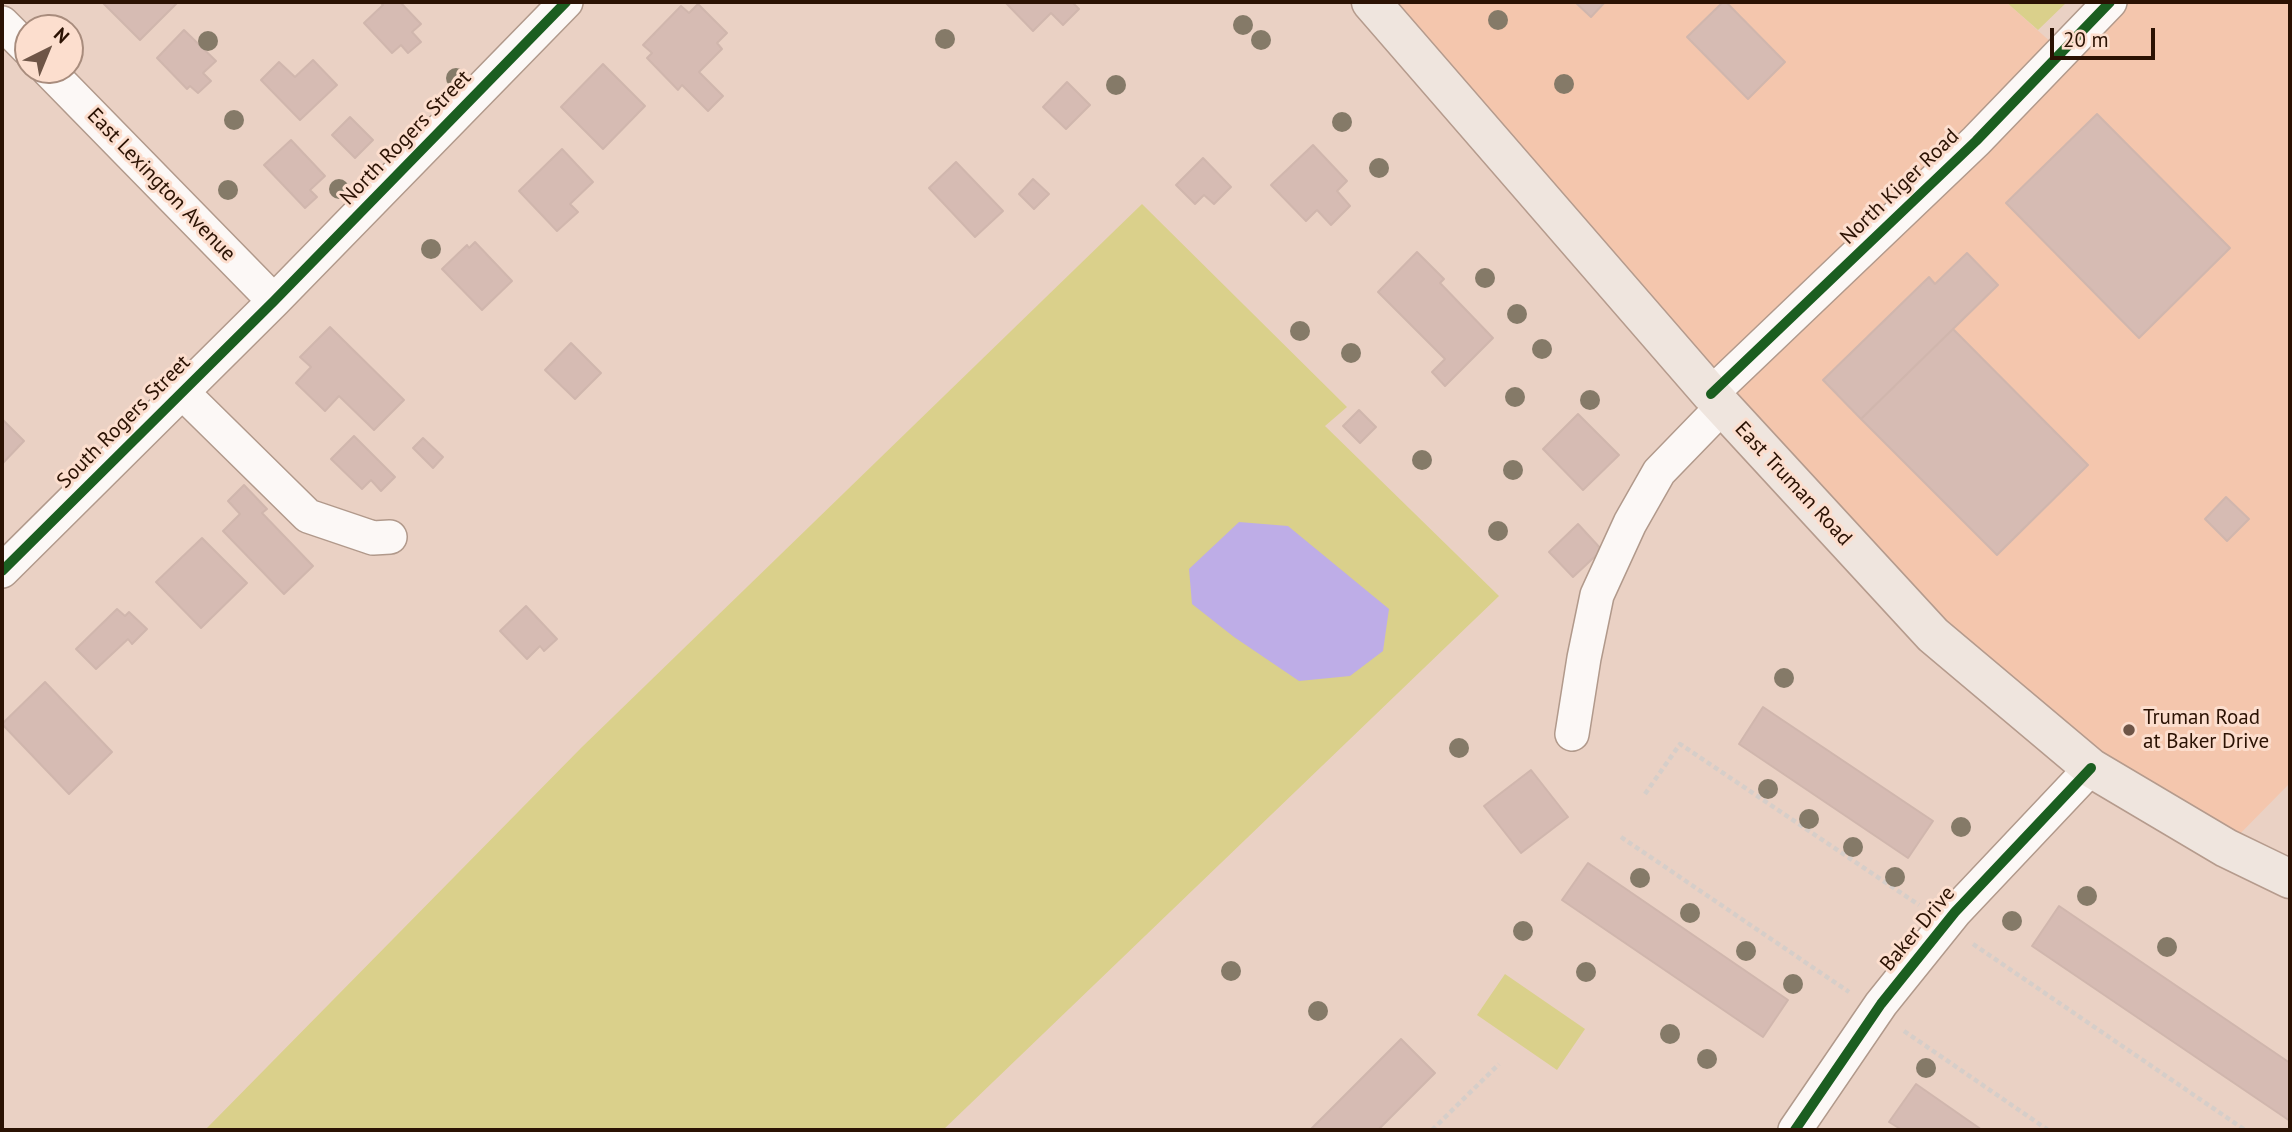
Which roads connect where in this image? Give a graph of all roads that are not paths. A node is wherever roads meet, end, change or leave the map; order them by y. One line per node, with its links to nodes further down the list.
1 (566, 2): 5 (street, North Rogers Street)
2 (1371, 2): 7 (main road, East Truman Road)
3 (2110, 2): 7 (street, North Kiger Road)
4 (62, 84): 5 (street, East Lexington Avenue)
5 (274, 301): 6 (street, South Rogers Street)
6 (182, 392): 8 (street); 9 (street, South Rogers Street)
7 (1716, 401): 10 (street, North Kiger Road); 11 (main road, East Truman Road)
8 (390, 537)
9 (2, 571)
10 (1573, 734)
11 (2091, 768): 12 (main road, East Truman Road); 13 (street, Baker Drive)
12 (2290, 879)
13 (1795, 1130)

